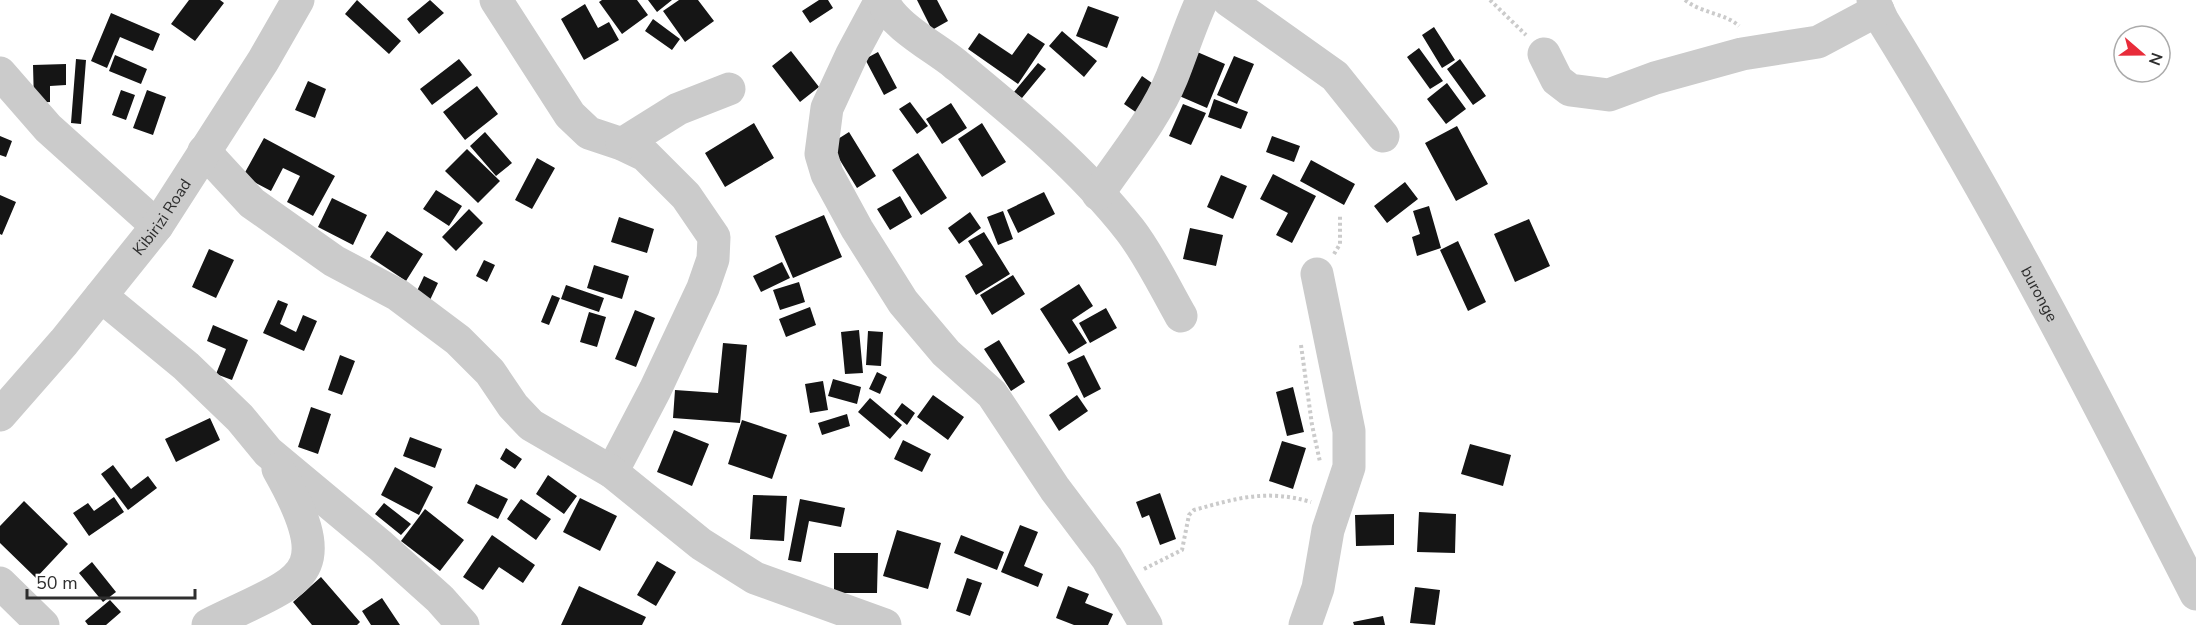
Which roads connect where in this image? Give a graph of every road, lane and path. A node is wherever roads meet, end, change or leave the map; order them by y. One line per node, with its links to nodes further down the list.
1 (298, 0): 15 (street, Kibirizi Road)
2 (496, 0): 14 (street)
3 (882, 0): 16 (street); 26 (street)
4 (1202, 0): 16 (street)
5 (1228, 0): 13 (street)
6 (1490, 0): 10 (path)
7 (1685, 0): 9 (path)
8 (1875, 5): 9 (street); 27 (street, buronge)
9 (1748, 53): 10 (street)
10 (1544, 54)
11 (0, 73): 17 (street)
12 (729, 89): 14 (street)
13 (1383, 136)
14 (622, 144): 23 (street)
15 (204, 151): 17 (street, Kibirizi Road); 23 (street)
16 (1098, 194): 20 (street)
17 (157, 226): 19 (street, Kibirizi Road)
18 (1317, 274): 24 (street)
19 (101, 296): 21 (street, Kibirizi Road); 22 (street)
20 (1181, 316)
21 (0, 415)
22 (268, 452): 30 (street); 31 (street)
23 (612, 472): 28 (street)
24 (1328, 530): 26 (path); 34 (street)
25 (0, 583): 29 (street)
26 (1126, 590): 33 (street)
27 (2196, 594)
28 (824, 615): 32 (street)
29 (31, 619)
30 (208, 625)
31 (463, 625)
32 (885, 625)
33 (1146, 625)
34 (1305, 625)

